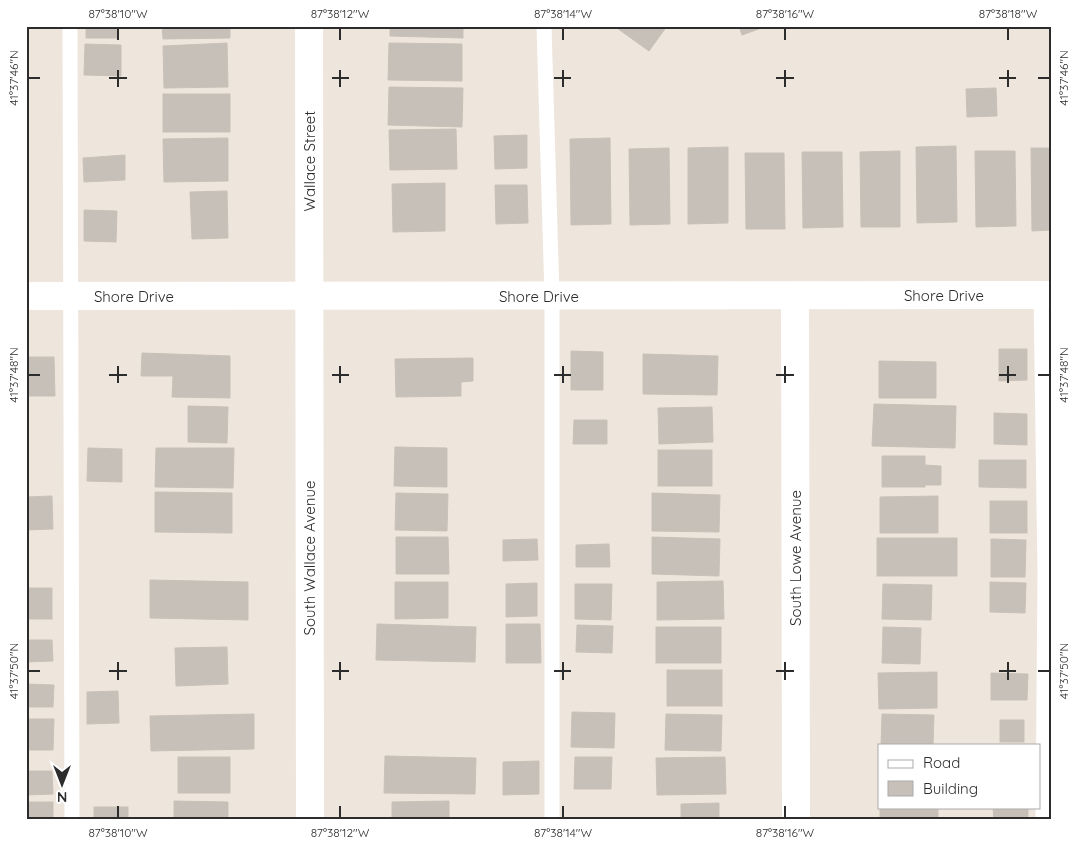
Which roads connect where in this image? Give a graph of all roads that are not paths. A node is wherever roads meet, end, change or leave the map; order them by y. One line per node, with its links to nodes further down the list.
1 (70, 26): 6 (lane)
2 (309, 26): 7 (street, Wallace Street)
3 (544, 26): 8 (lane)
4 (1047, 295): 9 (street, Shore Drive); 14 (lane)
5 (26, 296): 6 (street, Shore Drive)
6 (72, 296): 7 (street, Shore Drive); 10 (lane)
7 (308, 296): 8 (street, Shore Drive); 11 (street, South Wallace Avenue)
8 (552, 296): 9 (street, Shore Drive); 12 (lane)
9 (795, 296): 13 (street, South Lowe Avenue)
10 (72, 820)
11 (310, 820)
12 (552, 820)
13 (796, 820)
14 (1043, 820)

